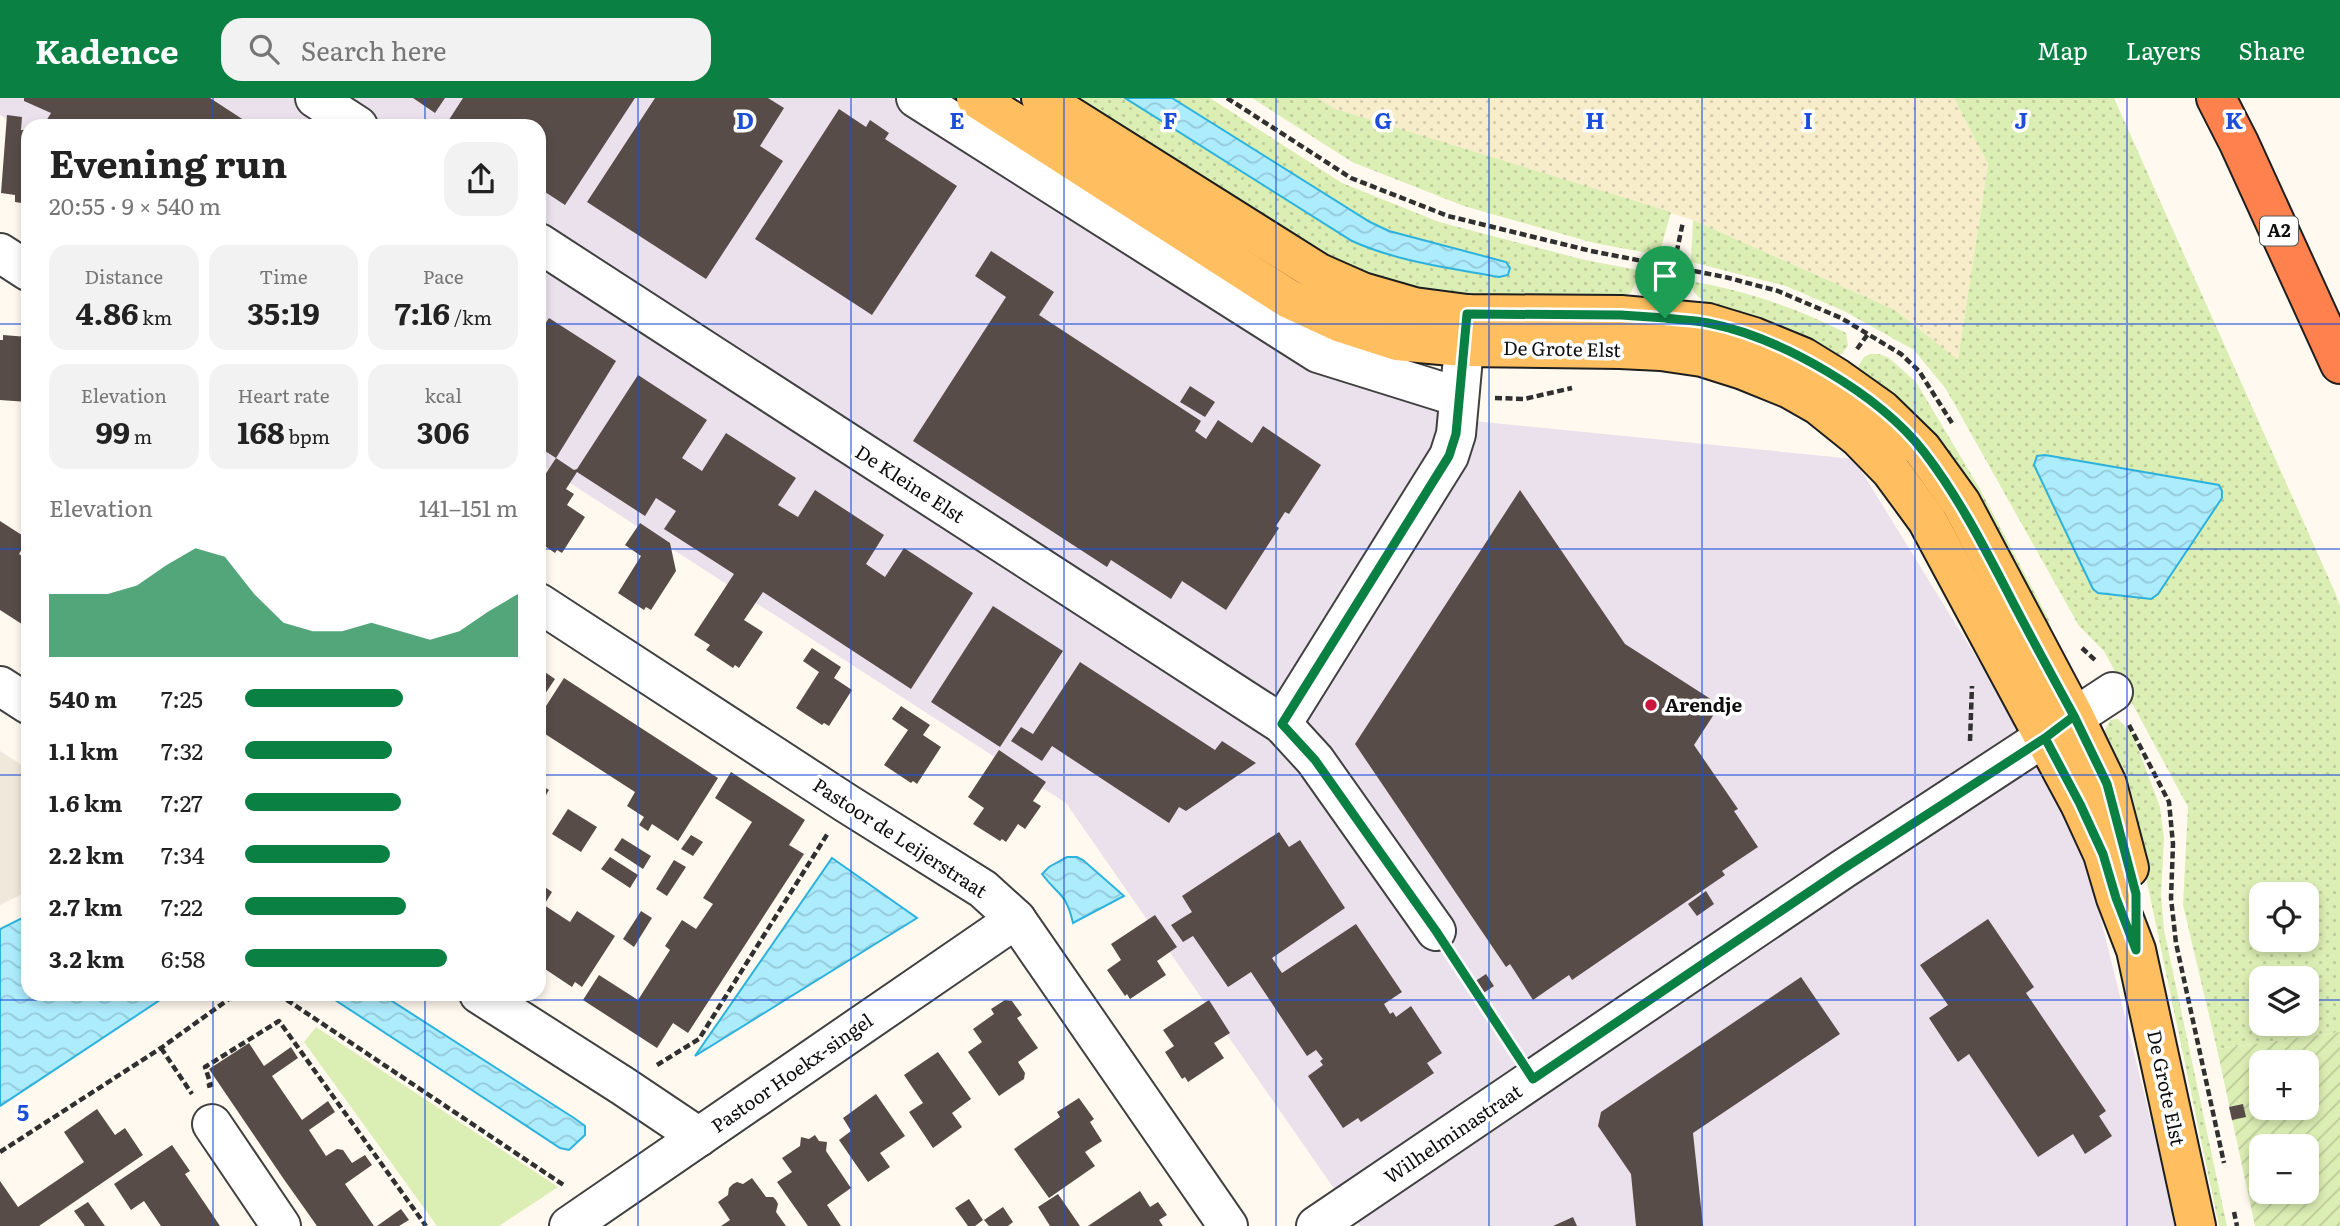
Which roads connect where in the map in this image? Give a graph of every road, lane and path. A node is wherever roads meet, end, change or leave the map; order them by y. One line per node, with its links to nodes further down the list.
1 (315, 98): 7 (street)
2 (916, 98): 14 (street)
3 (976, 98): 11 (main road, De Grote Elst)
4 (1041, 98): 11 (main road, De Grote Elst)
5 (1227, 98): 15 (path)
6 (2216, 98): 12 (highway, A2)
7 (347, 119)
8 (546, 248): 22 (street, De Kleine Elst)
9 (0, 253): 10 (street)
10 (21, 266)
11 (1465, 330): 14 (street); 23 (main road, De Grote Elst)
12 (2340, 364)
13 (1574, 387): 14 (path)
14 (1459, 397): 22 (street)
15 (1958, 434)
16 (546, 608): 25 (street, Pastoor de Leijerstraat)
17 (2080, 645): 20 (path)
18 (1970, 678): 24 (path)
19 (0, 686): 21 (street)
20 (2113, 692): 23 (street, Wilhelminastraat); 38 (path)
21 (21, 700)
22 (1282, 724): 27 (street, De Kleine Elst)
23 (2059, 727): 24 (street, Wilhelminastraat); 45 (main road, De Grote Elst)
24 (1967, 787): 34 (street, Wilhelminastraat)
25 (846, 803): 26 (street, Pastoor de Leijerstraat); 32 (path)
26 (1016, 919): 36 (street, Pastoor Hoekx-singel); 43 (street, Pastoor de Leijerstraat)
27 (1436, 931): 34 (path)
28 (226, 1001): 31 (path)
29 (288, 1001): 40 (path)
30 (490, 1001): 32 (street)
31 (161, 1048): 33 (path); 37 (path)
32 (624, 1086): 36 (street)
33 (190, 1090): 35 (path); 42 (path)
34 (1540, 1092): 44 (street, Wilhelminastraat)
35 (212, 1124): 41 (street)
36 (699, 1137): 40 (street, Pastoor Hoekx-singel)
37 (0, 1152)
38 (2226, 1172)
39 (2231, 1199): 46 (path)
40 (569, 1208)
41 (281, 1226)
42 (426, 1226)
43 (1228, 1226)
44 (1316, 1226)
45 (2196, 1226)
46 (2237, 1226)

